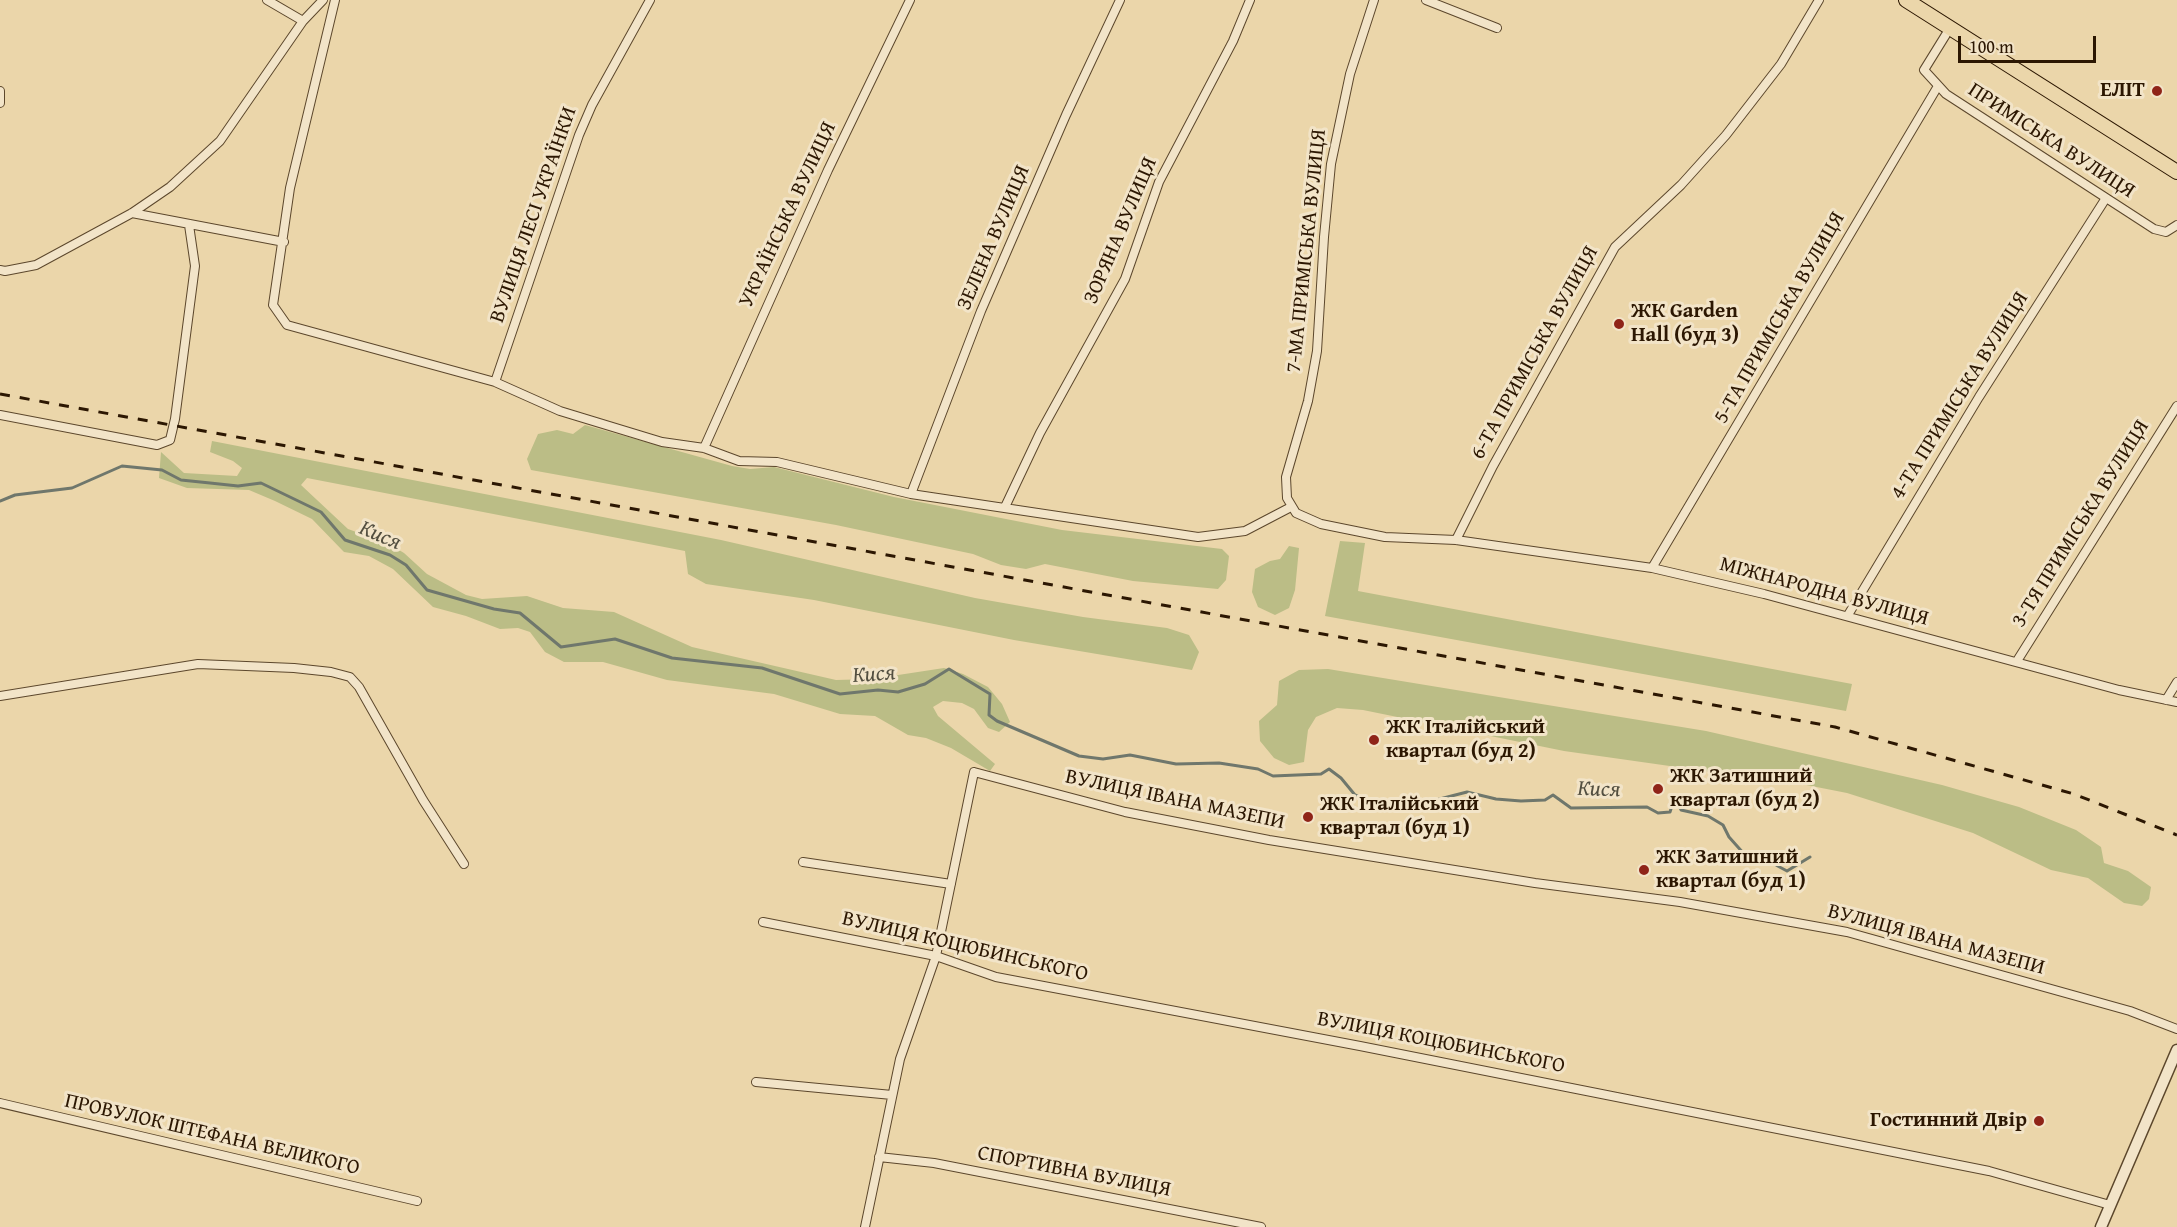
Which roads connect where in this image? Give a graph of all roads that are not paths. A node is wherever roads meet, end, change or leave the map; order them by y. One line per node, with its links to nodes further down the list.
1 (267, 0): 12 (street)
2 (323, 0): 12 (street)
3 (335, 0): 23 (street)
4 (650, 0): 25 (street, ВУЛИЦЯ ЛЕСІ УКРАЇНКИ)
5 (910, 0): 28 (street, УКРАЇНСЬКА ВУЛИЦЯ)
6 (1120, 0): 29 (street, ЗЕЛЕНА ВУЛИЦЯ)
7 (1251, 0): 30 (street, ЗОРЯНА ВУЛИЦЯ)
8 (1374, 0): 31 (street, 7-МА ПРИМІСЬКА ВУЛИЦЯ)
9 (1426, 0): 13 (street)
10 (1819, 0): 32 (street, 6-ТА ПРИМІСЬКА ВУЛИЦЯ)
11 (1905, 0): 14 (main road)
12 (303, 21): 20 (street)
13 (1497, 28)
14 (1950, 28): 15 (street, ПРИМІСЬКА ВУЛИЦЯ); 18 (main road)
15 (1938, 86): 19 (street, ПРИМІСЬКА ВУЛИЦЯ); 33 (street, 5-ТА ПРИМІСЬКА ВУЛИЦЯ)
16 (0, 91): 17 (street)
17 (0, 104)
18 (2177, 172)
19 (2106, 198): 22 (street, ПРИМІСЬКА ВУЛИЦЯ); 34 (street, 4-ТА ПРИМІСЬКА ВУЛИЦЯ)
20 (132, 213): 21 (street); 24 (street)
21 (189, 225): 23 (street); 27 (street)
22 (2177, 225)
23 (284, 242): 25 (street)
24 (0, 270)
25 (495, 382): 28 (street)
26 (2177, 406): 35 (street, 3-ТЯ ПРИМІСЬКА ВУЛИЦЯ)
27 (0, 414)
28 (704, 447): 29 (street)
29 (911, 494): 30 (street)
30 (1005, 507): 31 (street)
31 (1291, 507): 32 (street, МІЖНАРОДНА ВУЛИЦЯ)
32 (1456, 540): 33 (street, МІЖНАРОДНА ВУЛИЦЯ)
33 (1652, 568): 34 (street, МІЖНАРОДНА ВУЛИЦЯ)
34 (1848, 615): 35 (street, МІЖНАРОДНА ВУЛИЦЯ)
35 (2017, 661): 38 (street, МІЖНАРОДНА ВУЛИЦЯ)
36 (2177, 682): 38 (street)
37 (0, 696): 41 (street)
38 (2166, 700): 39 (street, МІЖНАРОДНА ВУЛИЦЯ)
39 (2177, 702)
40 (803, 862): 42 (street)
41 (464, 864)
42 (951, 885): 44 (street); 45 (street, ВУЛИЦЯ ІВАНА МАЗЕПИ)
43 (764, 922): 44 (street, ВУЛИЦЯ КОЦЮБИНСЬКОГО)
44 (936, 956): 48 (street); 52 (street, ВУЛИЦЯ КОЦЮБИНСЬКОГО)
45 (2177, 1029)
46 (2177, 1050): 52 (street)
47 (756, 1082): 48 (street)
48 (892, 1095): 50 (street)
49 (0, 1103): 51 (street, ПРОВУЛОК ШТЕФАНА ВЕЛИКОГО)
50 (879, 1157): 53 (street); 54 (street, СПОРТИВНА ВУЛИЦЯ)
51 (417, 1201)
52 (2110, 1205): 55 (street)
53 (865, 1227)
54 (1261, 1227)
55 (2101, 1227)

